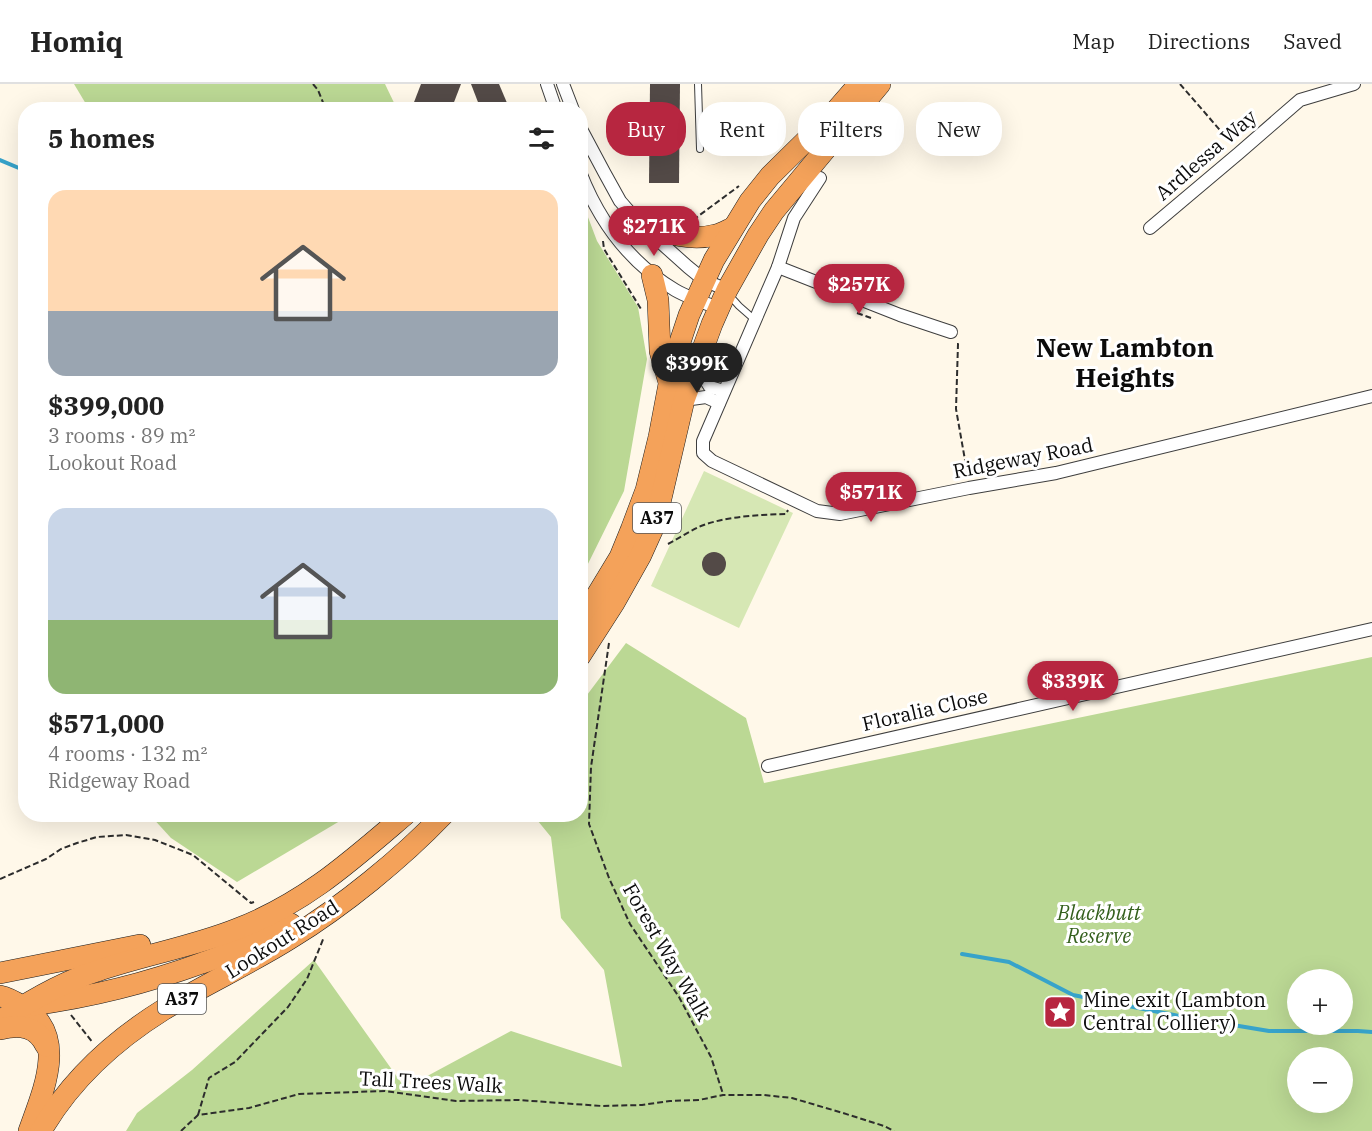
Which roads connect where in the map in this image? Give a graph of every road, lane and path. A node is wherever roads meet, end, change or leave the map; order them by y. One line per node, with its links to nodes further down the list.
1 (313, 84): 9 (path)
2 (547, 84): 10 (street)
3 (563, 84): 11 (street)
4 (698, 84): 12 (lane)
5 (859, 84): 18 (highway, A37)
6 (880, 84): 23 (highway, A37)
7 (1180, 84): 14 (path)
8 (1354, 84): 14 (street, Ardlessa Way)
9 (323, 102)
10 (553, 102)
11 (570, 102)
12 (698, 102)
13 (588, 142): 17 (street)
14 (1239, 153): 19 (street, Ardlessa Way)
15 (820, 178): 21 (street, Ridgeway Road)
16 (588, 190): 22 (street)
17 (640, 224): 18 (highway); 23 (street)
18 (732, 228): 23 (highway, A37)
19 (1150, 228)
20 (604, 249): 26 (path)
21 (778, 267): 28 (street, Ridgeway Road); 29 (street)
22 (652, 275): 24 (street); 32 (highway)
23 (717, 281): 24 (highway, A37); 28 (lane); 31 (highway, A37)
24 (695, 299): 32 (highway, A37)
25 (854, 312): 27 (path)
26 (644, 314)
27 (873, 319)
28 (755, 320): 34 (street, Ridgeway Road)
29 (951, 332)
30 (958, 344): 36 (path)
31 (696, 365): 34 (street); 35 (highway, A37)
32 (669, 382): 39 (highway, A37)
33 (1372, 396): 36 (street, Ridgeway Road)
34 (722, 397): 35 (street); 36 (street, Ridgeway Road)
35 (684, 400): 41 (highway, A37)
36 (969, 488)
37 (786, 514): 38 (path)
38 (668, 544)
39 (588, 613)
40 (1372, 629): 43 (street, Floralia Close)
41 (588, 643)
42 (609, 643): 60 (path, Forest Way Walk)
43 (768, 766)
44 (397, 822): 49 (highway, Lookout Road)
45 (436, 822): 47 (highway, Lookout Road / A37)
46 (0, 879): 48 (path)
47 (349, 897): 53 (highway); 63 (highway, Lookout Road / A37)
48 (259, 902)
49 (213, 937): 51 (highway); 53 (highway, Lookout Road)
50 (324, 937): 61 (path)
51 (0, 973)
52 (0, 996): 53 (highway)
53 (22, 1006): 54 (highway); 56 (highway, Lookout Road); 59 (highway)
54 (0, 1010)
55 (67, 1010): 58 (path)
56 (0, 1021)
57 (0, 1029): 59 (highway)
58 (98, 1048)
59 (50, 1055): 62 (highway)
60 (723, 1095): 61 (path, Tall Trees Walk); 65 (path, Tall Trees Walk)
61 (198, 1115): 64 (path)
62 (29, 1131)
63 (41, 1131)
64 (181, 1131)
65 (894, 1131)

